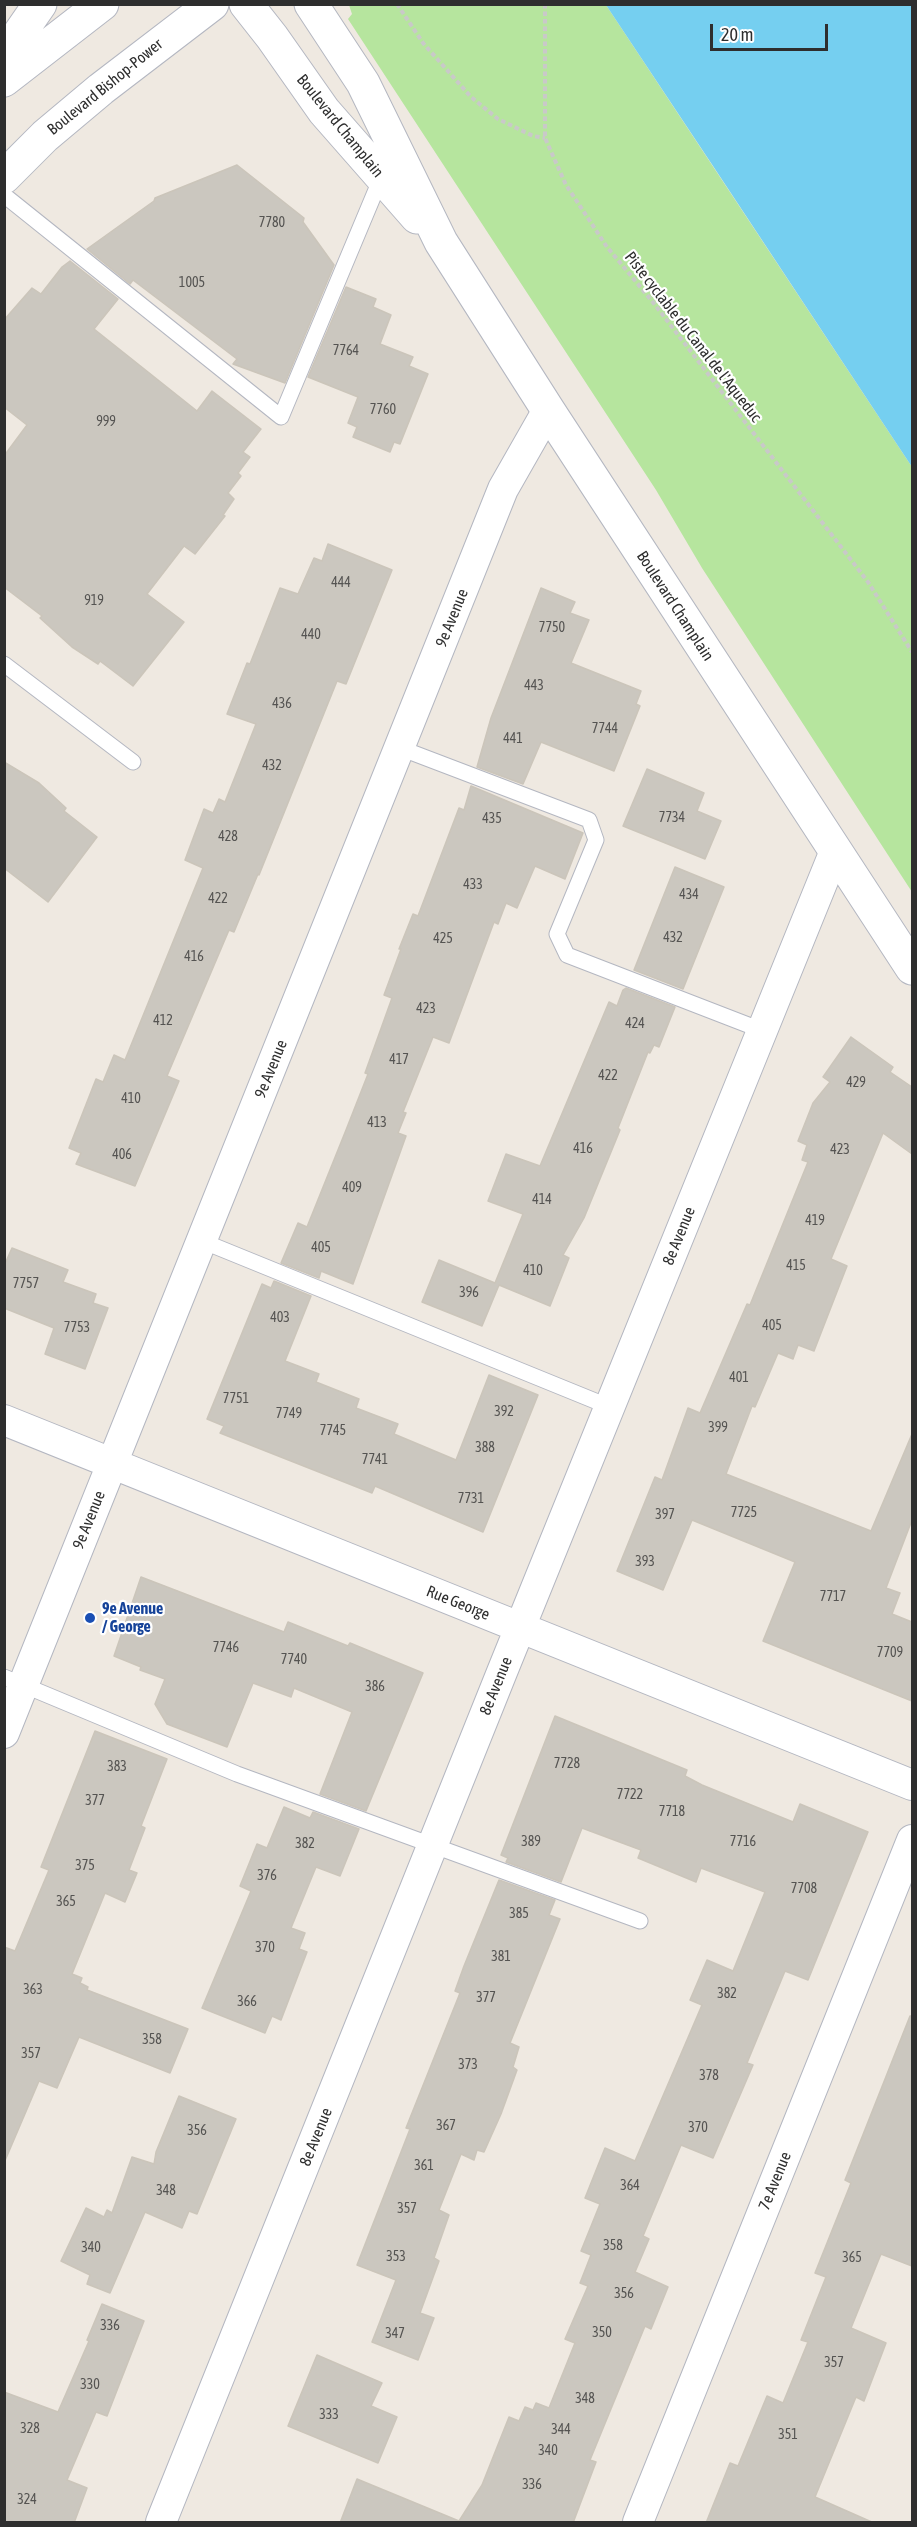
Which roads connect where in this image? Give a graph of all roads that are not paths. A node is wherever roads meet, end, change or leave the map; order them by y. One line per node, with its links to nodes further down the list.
1 (40, 4): 6 (main road)
2 (102, 4): 7 (main road)
3 (212, 4): 8 (main road, Boulevard Bishop-Power)
4 (246, 4): 9 (main road, Boulevard Champlain)
5 (311, 4): 11 (main road, Boulevard Champlain)
6 (4, 56)
7 (4, 80)
8 (4, 177)
9 (381, 178): 10 (lane); 11 (main road, Boulevard Champlain)
10 (4, 195)
11 (441, 242): 12 (main road, Boulevard Champlain)
12 (548, 410): 14 (street, 9e Avenue); 16 (main road, Boulevard Champlain)
13 (4, 664): 15 (lane)
14 (400, 748): 18 (lane); 19 (street, 9e Avenue)
15 (133, 762)
16 (835, 851): 17 (main road, Boulevard Champlain); 18 (street, 8e Avenue)
17 (912, 968)
18 (761, 1030): 20 (street, 8e Avenue)
19 (202, 1241): 20 (lane); 22 (street, 9e Avenue)
20 (610, 1407): 23 (street, 8e Avenue)
21 (4, 1420): 22 (street, Rue George)
22 (112, 1463): 23 (street, Rue George); 24 (street, 9e Avenue)
23 (520, 1629): 26 (street, Rue George); 28 (street, 8e Avenue)
24 (14, 1681): 25 (street, 9e Avenue); 28 (lane)
25 (4, 1733)
26 (912, 1785)
27 (912, 1840): 31 (street, 7e Avenue)
28 (433, 1847): 29 (lane); 30 (street, 8e Avenue)
29 (640, 1921)
30 (161, 2523)
31 (638, 2523)

